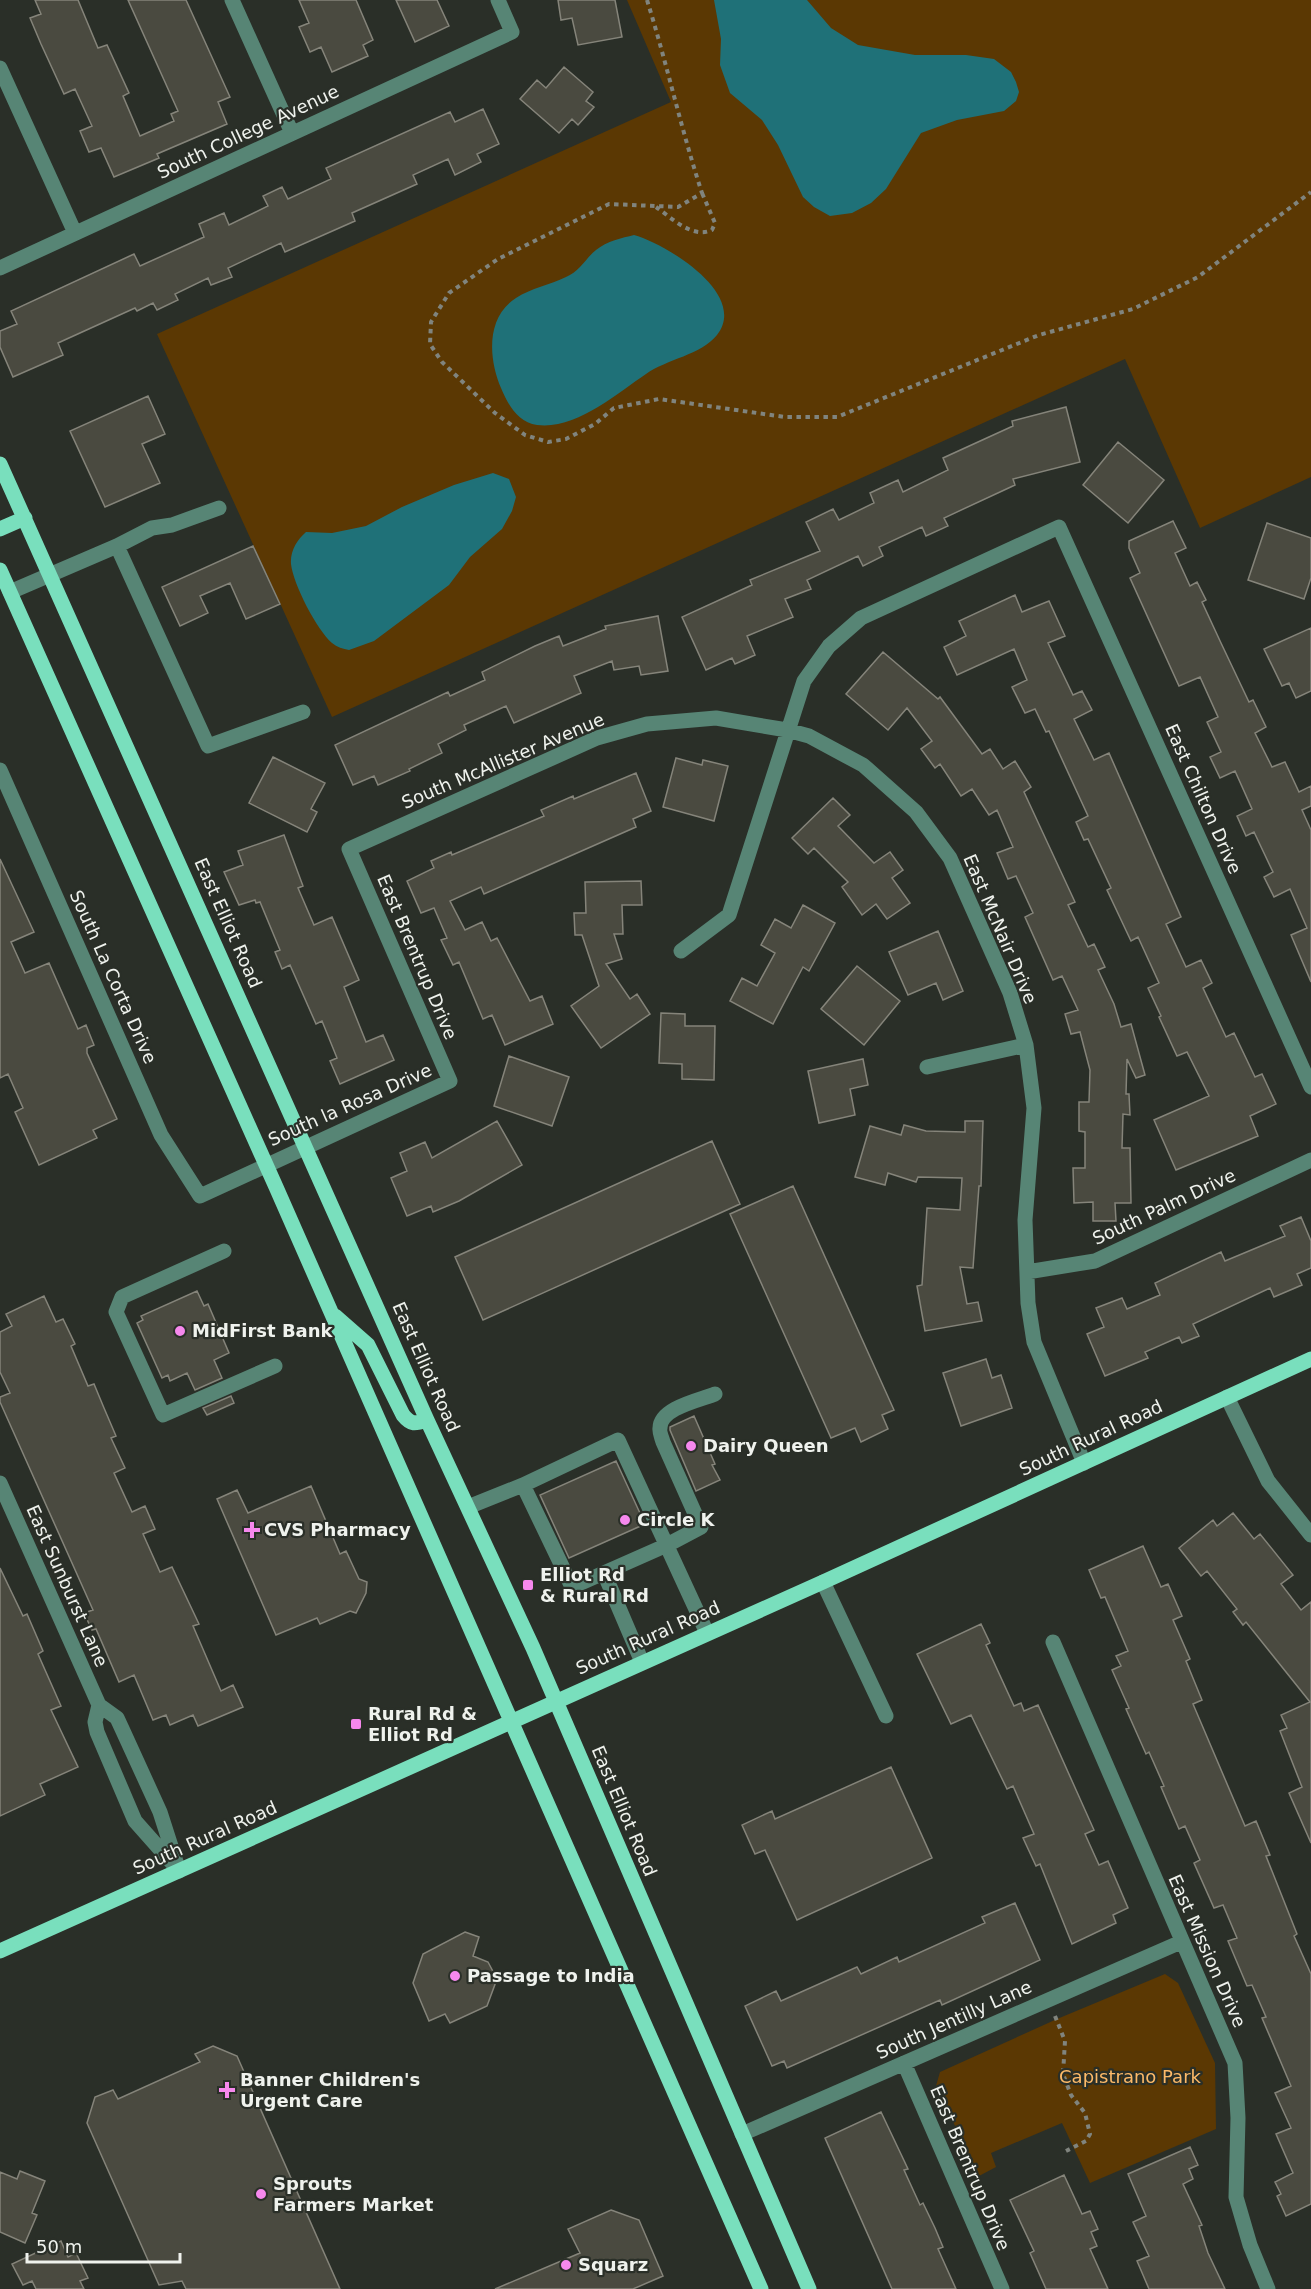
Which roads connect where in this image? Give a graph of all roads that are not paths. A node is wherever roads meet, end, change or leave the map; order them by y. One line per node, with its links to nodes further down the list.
1 (232, 0): 4 (street)
2 (498, 0): 4 (street, South College Avenue)
3 (0, 68): 5 (street)
4 (292, 133): 5 (street, South College Avenue)
5 (75, 233): 6 (street, South College Avenue)
6 (0, 268)
7 (0, 464): 9 (main road, East Elliot Road)
8 (219, 508): 11 (street)
9 (24, 518): 10 (main road); 13 (main road, East Elliot Road)
10 (0, 529)
11 (117, 546): 13 (street); 15 (street)
12 (0, 570): 14 (main road)
13 (50, 575): 14 (street); 24 (main road, East Elliot Road)
14 (10, 592): 26 (main road)
15 (303, 712)
16 (787, 730): 18 (street, South McAllister Avenue); 19 (street); 20 (street, East McNair Drive); 23 (street, East Chilton Drive)
17 (0, 770): 27 (street, South La Corta Drive)
18 (349, 849): 22 (street, East Brentrup Drive)
19 (681, 951)
20 (1026, 1045): 21 (street); 29 (street, East McNair Drive)
21 (927, 1067)
22 (450, 1081): 24 (street, South la Rosa Drive)
23 (1311, 1088)
24 (306, 1146): 26 (street, South la Rosa Drive); 35 (main road, East Elliot Road)
25 (1311, 1160): 29 (street, South Palm Drive)
26 (266, 1164): 27 (street, South la Rosa Drive); 30 (main road)
27 (200, 1196)
28 (224, 1251): 32 (street)
29 (1027, 1272): 36 (street, East McNair Drive)
30 (330, 1312): 35 (main road); 50 (main road)
31 (1311, 1359): 34 (main road, South Rural Road)
32 (275, 1365)
33 (715, 1394): 41 (street)
34 (1227, 1397): 36 (main road, South Rural Road); 40 (street)
35 (427, 1420): 39 (main road, East Elliot Road)
36 (1084, 1463): 43 (main road, South Rural Road)
37 (0, 1483): 48 (street, East Sunburst Lane)
38 (523, 1485): 39 (street); 41 (street); 42 (street)
39 (468, 1507): 47 (main road, East Elliot Road)
40 (1311, 1535)
41 (667, 1545): 42 (street); 44 (street)
42 (604, 1573): 46 (street)
43 (823, 1582): 44 (main road, South Rural Road); 49 (street)
44 (707, 1633): 46 (main road, South Rural Road)
45 (1053, 1642): 52 (street, East Mission Drive)
46 (642, 1662): 47 (main road, South Rural Road)
47 (555, 1702): 50 (main road, South Rural Road); 55 (main road, East Elliot Road)
48 (99, 1705): 51 (street, East Sunburst Lane); 51 (street, East Sunburst Lane)
49 (886, 1716)
50 (510, 1722): 51 (main road, South Rural Road); 56 (main road)
51 (179, 1871): 53 (main road, South Rural Road)
52 (1181, 1942): 54 (street, South Jentilly Lane); 59 (street, East Mission Drive)
53 (0, 1951)
54 (904, 2063): 55 (street, South Jentilly Lane); 58 (street, East Brentrup Drive)
55 (742, 2134): 57 (main road, East Elliot Road)
56 (761, 2289)
57 (809, 2289)
58 (1002, 2289)
59 (1268, 2289)

